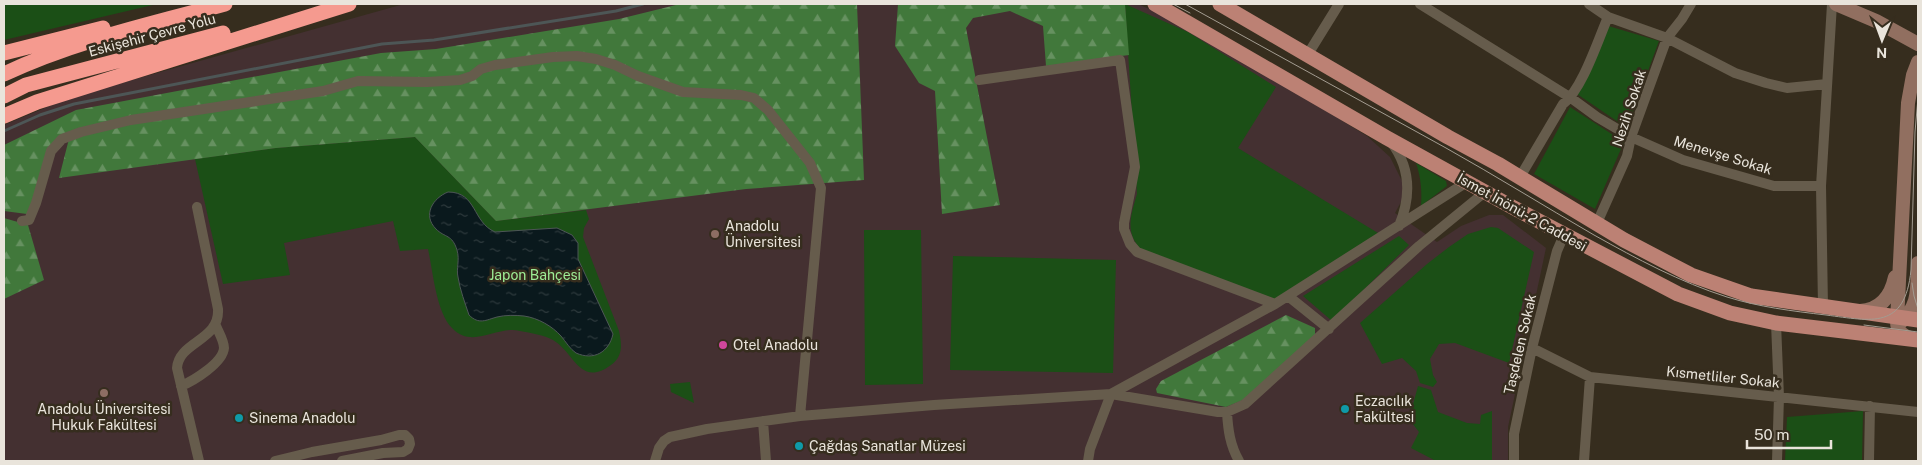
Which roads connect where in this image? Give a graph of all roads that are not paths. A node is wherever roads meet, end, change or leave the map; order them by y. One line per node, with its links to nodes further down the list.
1 (225, 4): 15 (highway); 18 (highway, Eskişehir Çevre Yolu)
2 (339, 4): 21 (highway, Eskişehir Çevre Yolu)
3 (349, 4): 23 (highway)
4 (1155, 4): 25 (main road, İsmet İnönü-2 Caddesi)
5 (1339, 4): 16 (street)
6 (1420, 4): 22 (street, Menevşe Sokak)
7 (1589, 4): 12 (street)
8 (1691, 4): 13 (street, Nezih Sokak)
9 (1832, 4): 20 (street)
10 (1836, 4): 14 (street)
11 (1230, 6): 16 (main road, İsmet İnönü-2 Caddesi)
12 (1608, 17): 13 (street); 22 (street)
13 (1667, 38): 20 (street); 24 (street, Nezih Sokak)
14 (1918, 44)
15 (4, 53)
16 (1308, 54): 26 (main road, İsmet İnönü-2 Caddesi)
17 (1918, 62): 35 (street)
18 (4, 74)
19 (979, 80): 39 (street)
20 (1827, 84): 28 (street)
21 (4, 96)
22 (1570, 98): 24 (street, Menevşe Sokak); 26 (street)
23 (4, 116)
24 (1632, 137): 28 (street, Menevşe Sokak); 32 (street, Nezih Sokak)
25 (1387, 138): 27 (main road, İsmet İnönü-2 Caddesi); 33 (street)
26 (1520, 177): 32 (main road, İsmet İnönü-2 Caddesi)
27 (1467, 182): 29 (main road, İsmet İnönü-2 Caddesi); 33 (street)
28 (1821, 186): 40 (street)
29 (1485, 192): 34 (main road, İsmet İnönü-2 Caddesi); 45 (street)
30 (197, 207): 44 (street)
31 (22, 221): 56 (street)
32 (1597, 223): 40 (main road, İsmet İnönü-2 Caddesi)
33 (1399, 226): 37 (street)
34 (1564, 235): 43 (main road, İsmet İnönü-2 Caddesi); 48 (street, Taşdelen Sokak)
35 (1902, 252): 41 (street); 42 (street)
36 (1918, 263): 38 (street)
37 (1288, 296): 39 (street); 45 (street)
38 (1918, 296): 42 (street)
39 (1275, 304): 51 (street)
40 (1822, 307): 41 (main road, İsmet İnönü-2 Caddesi)
41 (1852, 311): 42 (main road, İsmet İnönü-2 Caddesi)
42 (1904, 320): 46 (street); 47 (street)
43 (1776, 322): 46 (main road, İsmet İnönü-2 Caddesi); 52 (street)
44 (216, 326): 50 (street); 50 (street)
45 (1329, 329): 54 (street)
46 (1874, 335): 47 (main road, İsmet İnönü-2 Caddesi)
47 (1915, 339)
48 (1532, 348): 49 (street, Kısmetliler Sokak); 67 (street, Taşdelen Sokak)
49 (1590, 377): 52 (street, Kısmetliler Sokak); 68 (street)
50 (181, 386): 60 (street)
51 (1111, 394): 54 (street); 56 (street); 65 (street)
52 (1779, 397): 53 (street, Kısmetliler Sokak); 69 (street)
53 (1870, 406): 55 (street, Kısmetliler Sokak); 70 (street)
54 (1227, 412): 66 (street)
55 (1918, 412)
56 (800, 416): 57 (street)
57 (763, 421): 63 (street); 64 (street)
58 (324, 456): 59 (street); 62 (street)
59 (303, 458): 61 (street)
60 (199, 461)
61 (275, 461)
62 (342, 461)
63 (655, 461)
64 (766, 461)
65 (1088, 461)
66 (1239, 461)
67 (1514, 461)
68 (1584, 461)
69 (1777, 461)
70 (1869, 461)

